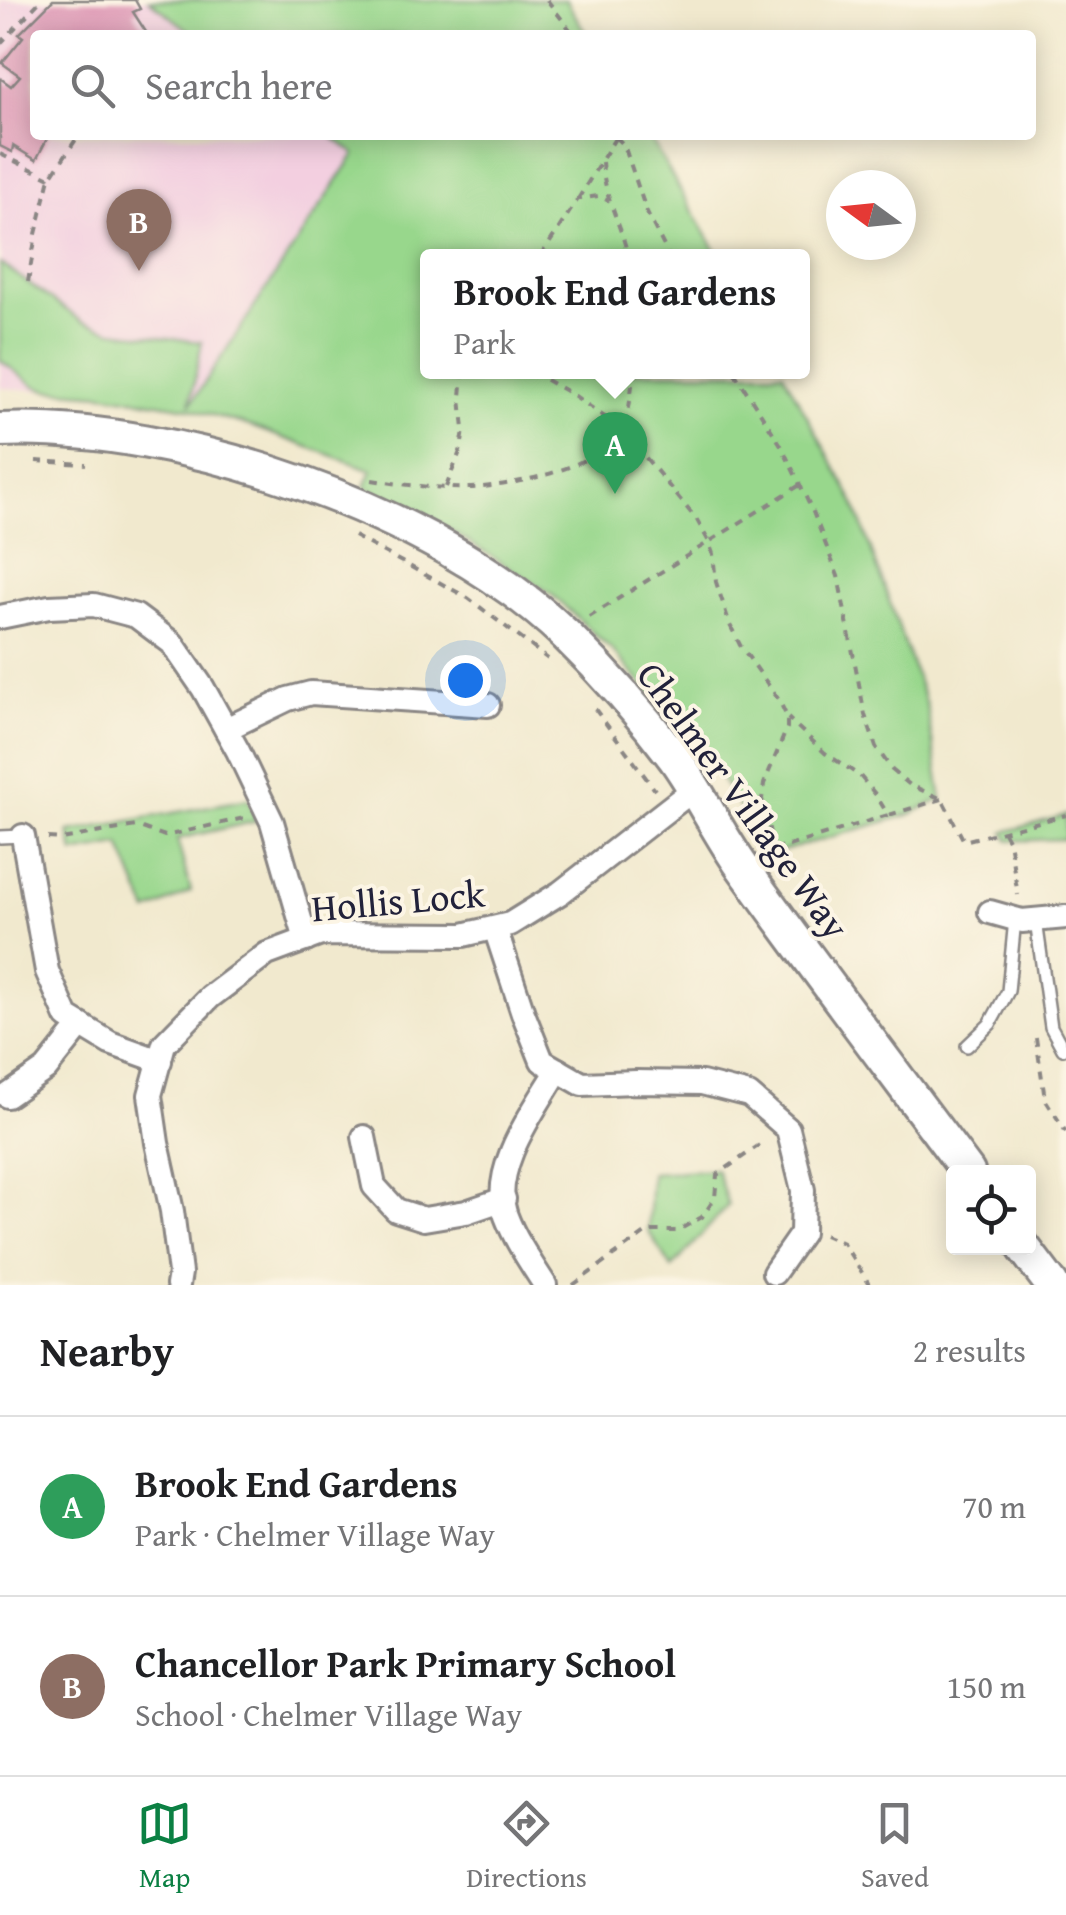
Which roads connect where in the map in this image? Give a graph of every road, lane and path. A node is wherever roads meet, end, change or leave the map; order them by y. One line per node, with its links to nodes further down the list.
1 (41, 0): 4 (path)
2 (547, 0): 3 (path)
3 (570, 30)
4 (0, 44)
5 (76, 140): 10 (path)
6 (614, 140): 9 (path)
7 (619, 140): 15 (path)
8 (0, 154): 10 (path)
9 (602, 162): 11 (path); 12 (path)
10 (50, 178): 16 (path)
11 (578, 199): 12 (path); 13 (path)
12 (608, 202): 14 (path)
13 (546, 249)
14 (627, 249)
15 (665, 249)
16 (28, 282)
17 (462, 379): 27 (path)
18 (544, 379): 22 (path)
19 (633, 379): 22 (path)
20 (739, 379): 26 (path)
21 (0, 430): 30 (street, Chelmer Village Way)
22 (623, 430): 27 (path); 28 (path)
23 (26, 460): 24 (path)
24 (86, 464)
25 (368, 480): 27 (path)
26 (800, 485): 28 (path); 35 (path)
27 (446, 487)
28 (709, 542): 30 (path); 32 (path)
29 (0, 618): 33 (street)
30 (564, 633): 34 (street, Chelmer Village Way)
31 (488, 705): 33 (street)
32 (787, 717): 37 (path); 40 (path)
33 (226, 730): 36 (street)
34 (694, 789): 41 (street, Chelmer Village Way); 45 (street, Hollis Lock)
35 (942, 799): 37 (path); 38 (path)
36 (268, 813): 39 (path); 46 (street)
37 (888, 815): 40 (path)
38 (1066, 815)
39 (12, 837): 47 (street)
40 (774, 846): 41 (path)
41 (742, 867): 55 (street, Chelmer Village Way)
42 (990, 912): 44 (street)
43 (1066, 918): 44 (street)
44 (1026, 920): 48 (lane); 49 (lane)
45 (495, 928): 46 (street, Hollis Lock); 51 (street)
46 (306, 940): 50 (street, Hollis Lock)
47 (80, 1025): 50 (street); 52 (street)
48 (967, 1046)
49 (1063, 1049)
50 (160, 1061): 60 (street, Hollis Lock)
51 (558, 1070): 53 (street); 56 (street)
52 (7, 1096)
53 (786, 1127): 57 (street); 62 (path)
54 (364, 1137): 56 (street)
55 (963, 1165)
56 (504, 1199): 61 (street)
57 (802, 1226): 59 (street); 63 (path)
58 (1029, 1255): 64 (street)
59 (774, 1273)
60 (178, 1285)
61 (546, 1285)
62 (573, 1285)
63 (870, 1285)
64 (1052, 1285)

